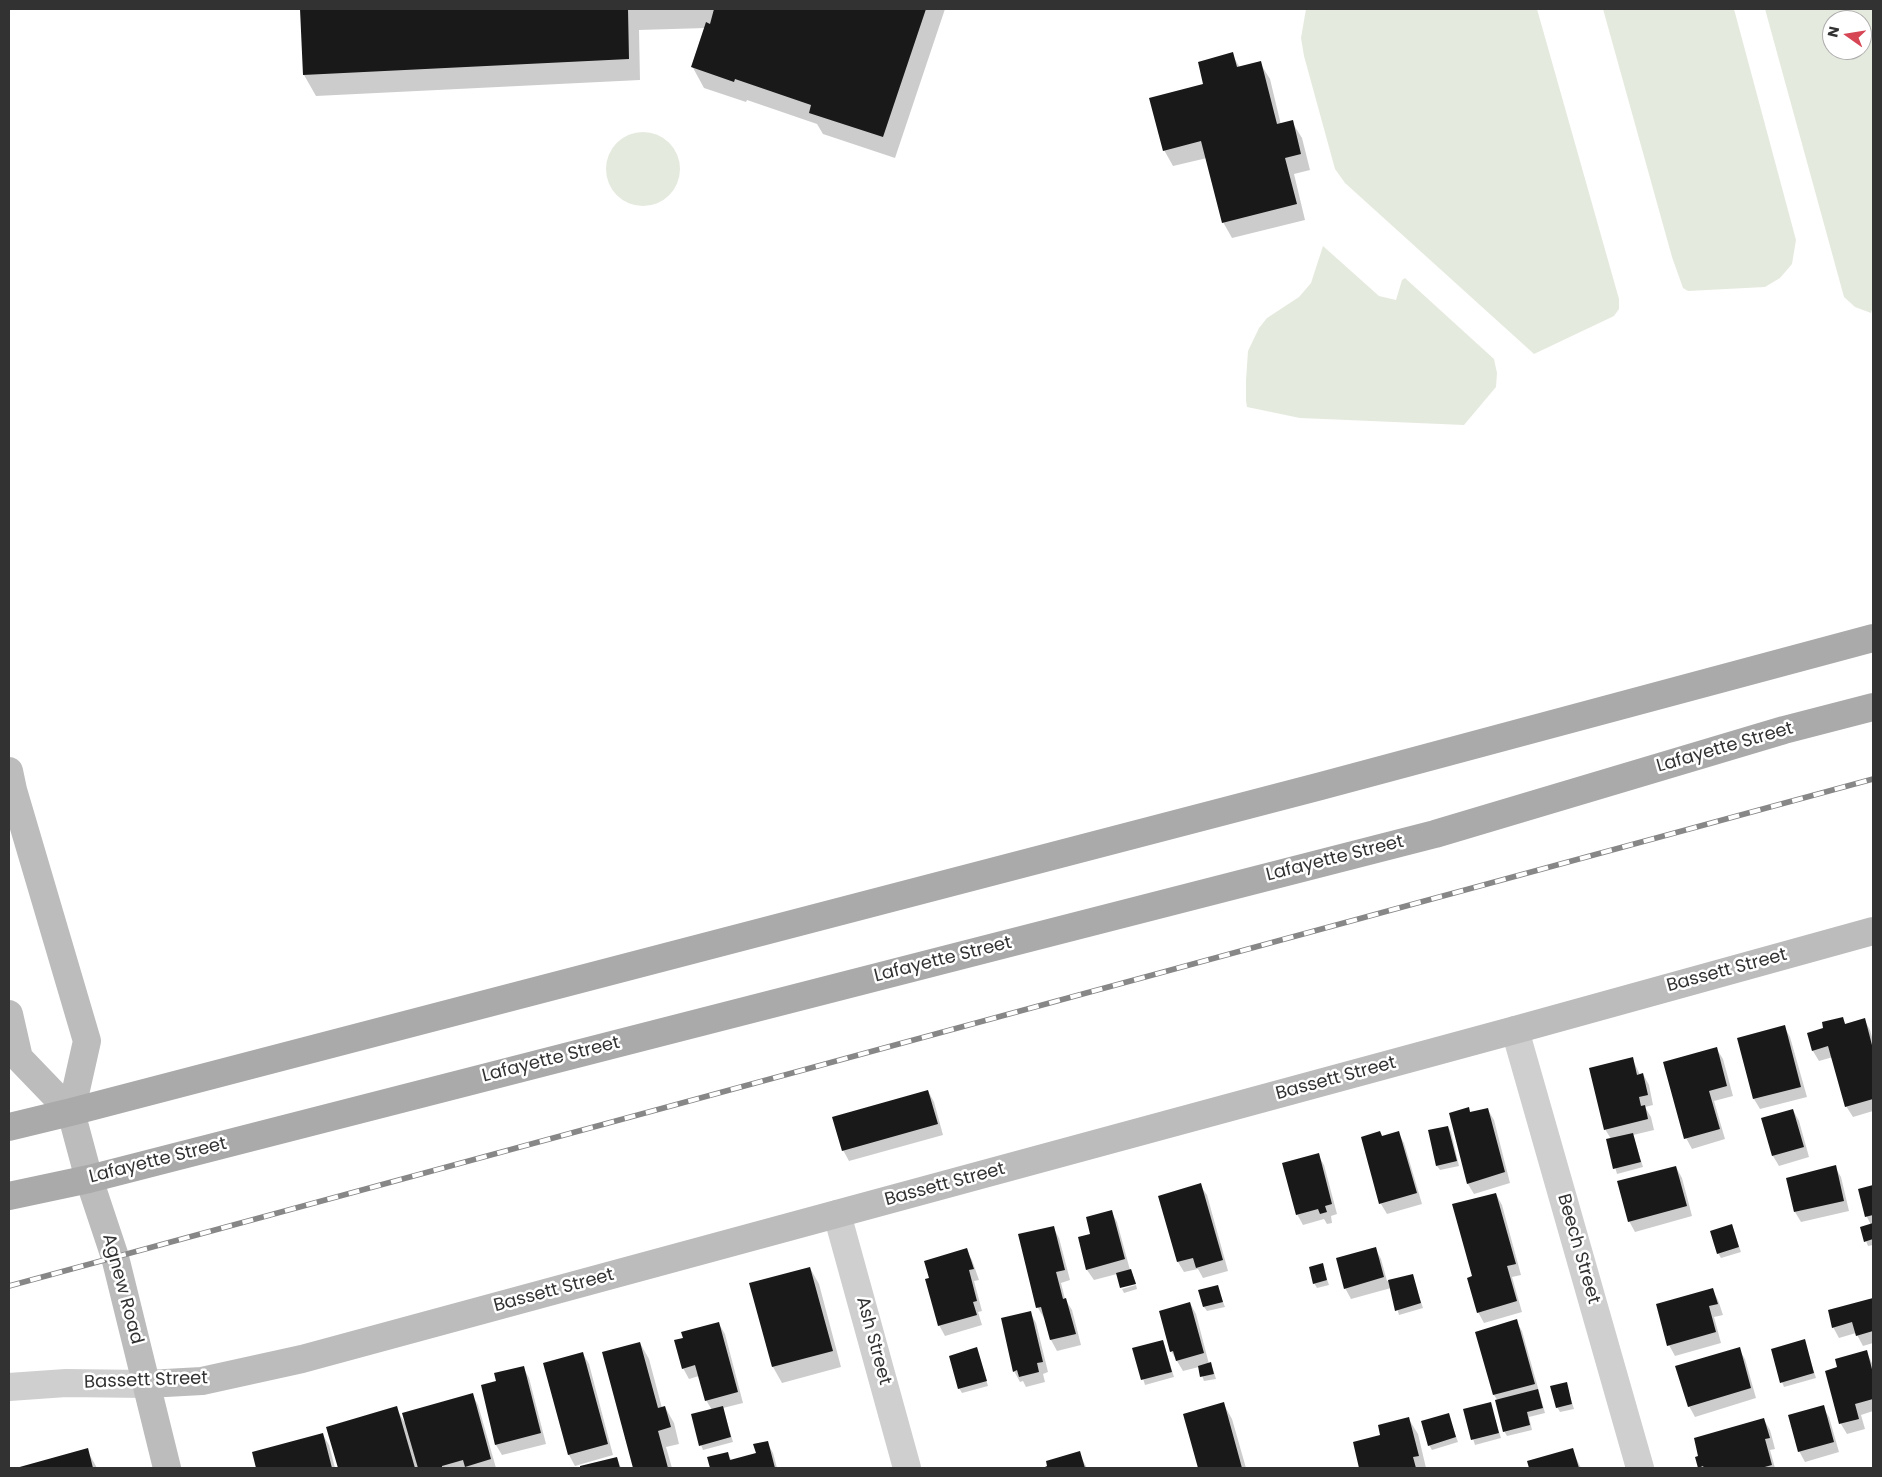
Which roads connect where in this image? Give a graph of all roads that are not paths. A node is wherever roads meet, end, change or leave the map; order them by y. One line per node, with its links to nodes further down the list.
1 (1873, 638): 7 (main road)
2 (1873, 707): 9 (main road, Lafayette Street)
3 (9, 771): 7 (street, Agnew Road)
4 (1873, 931): 6 (street, Bassett Street)
5 (9, 1014): 7 (street, Agnew Road)
6 (1515, 1030): 11 (street, Bassett Street); 16 (street, Beech Street)
7 (71, 1112): 8 (main road); 9 (street, Agnew Road)
8 (9, 1127)
9 (89, 1179): 10 (main road, Lafayette Street); 12 (street, Agnew Road)
10 (9, 1196)
11 (837, 1214): 12 (street, Bassett Street); 15 (street, Ash Street)
12 (147, 1384): 13 (street, Bassett Street); 14 (street, Agnew Road)
13 (9, 1387)
14 (167, 1468)
15 (907, 1468)
16 (1640, 1468)

